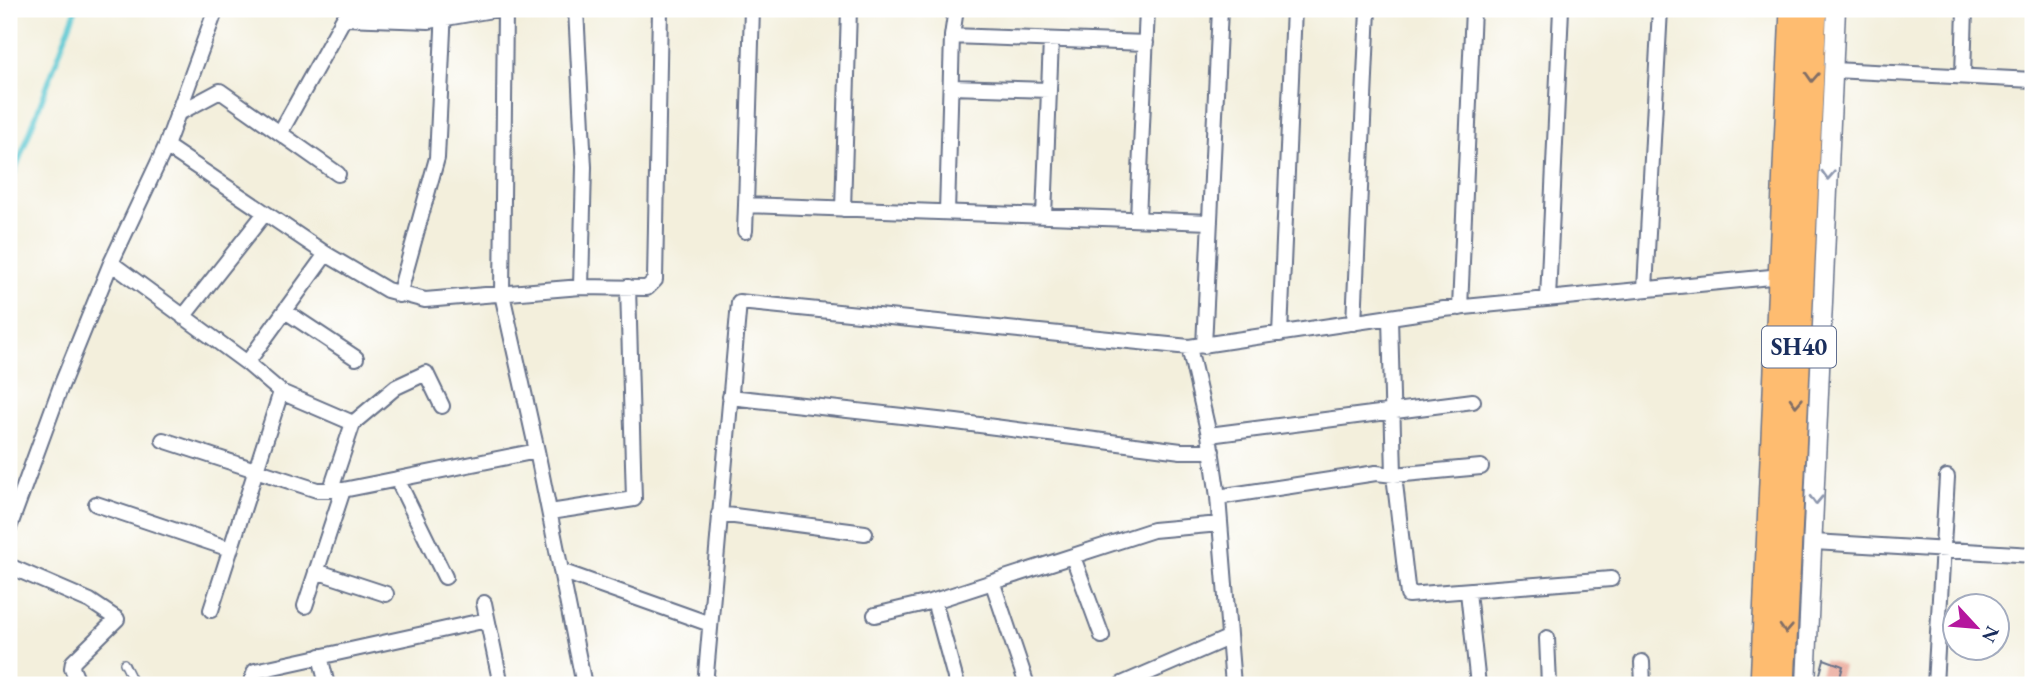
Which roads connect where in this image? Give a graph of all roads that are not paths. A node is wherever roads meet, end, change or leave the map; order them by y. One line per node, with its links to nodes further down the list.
1 (216, 9): 30 (street)
2 (498, 9): 21 (street)
3 (505, 9): 49 (street)
4 (576, 9): 46 (street)
5 (660, 9): 47 (street)
6 (752, 9): 35 (street)
7 (849, 9): 36 (street)
8 (956, 9): 22 (street)
9 (1147, 9): 24 (street)
10 (1220, 9): 41 (street)
11 (1294, 9): 58 (street)
12 (1368, 9): 57 (street)
13 (1474, 9): 53 (street)
14 (1561, 9): 52 (street)
15 (1660, 9): 48 (street)
16 (1781, 9): 45 (street)
17 (1792, 9): 45 (main road, SH40)
18 (1815, 9): 32 (main road, SH40, one-way to 32)
19 (1836, 9): 25 (street)
20 (1965, 9): 26 (street)
21 (445, 13): 31 (street); 50 (street)
22 (952, 36): 23 (street); 28 (street)
23 (1051, 40): 24 (street); 29 (street)
24 (1146, 43): 40 (street)
25 (1833, 70): 26 (street); 32 (street)
26 (1963, 75): 27 (street)
27 (2033, 80)
28 (951, 87): 29 (street); 37 (street)
29 (1049, 90): 39 (street)
30 (177, 114): 31 (street); 33 (street)
31 (281, 133): 34 (street)
32 (1819, 135): 51 (main road, SH40, one-way to 51)
33 (166, 146): 38 (street); 44 (street)
34 (338, 174)
35 (746, 205): 36 (street); 42 (street)
36 (843, 209): 37 (street)
37 (947, 212): 39 (street)
38 (265, 213): 43 (street); 55 (street)
39 (1044, 216): 40 (street)
40 (1138, 219): 41 (street)
41 (1210, 222): 59 (street)
42 (746, 231)
43 (326, 254): 50 (street); 54 (street)
44 (111, 263): 55 (street); 84 (street)
45 (1775, 276): 48 (street); 126 (street); 127 (main road, SH40)
46 (581, 287): 47 (street); 49 (street)
47 (628, 287): 81 (street)
48 (1645, 289): 52 (street)
49 (502, 294): 50 (street); 71 (street)
50 (400, 295)
51 (1812, 297): 86 (street, one-way to 86); 128 (main road, SH40, one-way to 128)
52 (1548, 299): 53 (street)
53 (1460, 308): 56 (street)
54 (285, 311): 61 (street); 62 (street)
55 (183, 317): 62 (street)
56 (1390, 317): 57 (street); 67 (street)
57 (1354, 323): 58 (street)
58 (1280, 334): 59 (street)
59 (1204, 346): 60 (street)
60 (1189, 347): 64 (street); 69 (street)
61 (356, 358)
62 (247, 363): 63 (street)
63 (281, 393): 68 (street); 74 (street)
64 (730, 397): 72 (street); 82 (street)
65 (1473, 401): 67 (street)
66 (442, 406): 68 (street)
67 (1391, 410): 69 (street); 75 (street)
68 (353, 423): 78 (street)
69 (1209, 435): 72 (street)
70 (163, 440): 74 (street)
71 (537, 451): 77 (street); 81 (street)
72 (1212, 451): 79 (street)
73 (1481, 467): 75 (street)
74 (256, 470): 78 (street); 88 (street)
75 (1394, 475): 79 (street); 97 (street)
76 (1947, 477): 87 (street)
77 (397, 479): 78 (street); 94 (street)
78 (337, 490): 92 (street)
79 (1218, 497): 83 (street)
80 (96, 504): 88 (street)
81 (550, 512): 93 (street)
82 (719, 514): 85 (street); 105 (street)
83 (1220, 524): 90 (street); 107 (street)
84 (9, 528)
85 (866, 533)
86 (1814, 542): 87 (street); 129 (street)
87 (1944, 548): 89 (street); 130 (street)
88 (230, 549): 102 (street)
89 (2033, 555)
90 (1073, 557): 96 (street); 106 (street)
91 (9, 566): 113 (street)
92 (316, 571): 98 (street); 101 (street)
93 (561, 571): 105 (street); 118 (street)
94 (445, 577)
95 (1611, 579): 97 (street)
96 (993, 584): 99 (street); 121 (street)
97 (1468, 592): 123 (street)
98 (386, 594)
99 (934, 601): 103 (street); 120 (street)
100 (484, 603): 104 (street)
101 (305, 606)
102 (211, 610)
103 (875, 615)
104 (487, 620): 109 (street); 117 (street)
105 (710, 624): 119 (street)
106 (1102, 636)
107 (1228, 638): 112 (street); 122 (street)
108 (1547, 638): 124 (street)
109 (320, 656): 115 (street); 116 (street)
110 (1642, 662): 125 (street)
111 (124, 663): 114 (lane)
112 (1122, 684)
113 (79, 685)
114 (135, 685)
115 (250, 685)
116 (327, 685)
117 (500, 685)
118 (583, 685)
119 (705, 685)
120 (957, 685)
121 (1027, 685)
122 (1233, 685)
123 (1478, 685)
124 (1549, 685)
125 (1643, 685)
126 (1754, 685)
127 (1762, 685)
128 (1783, 685)
129 (1806, 685)
130 (1935, 685)

